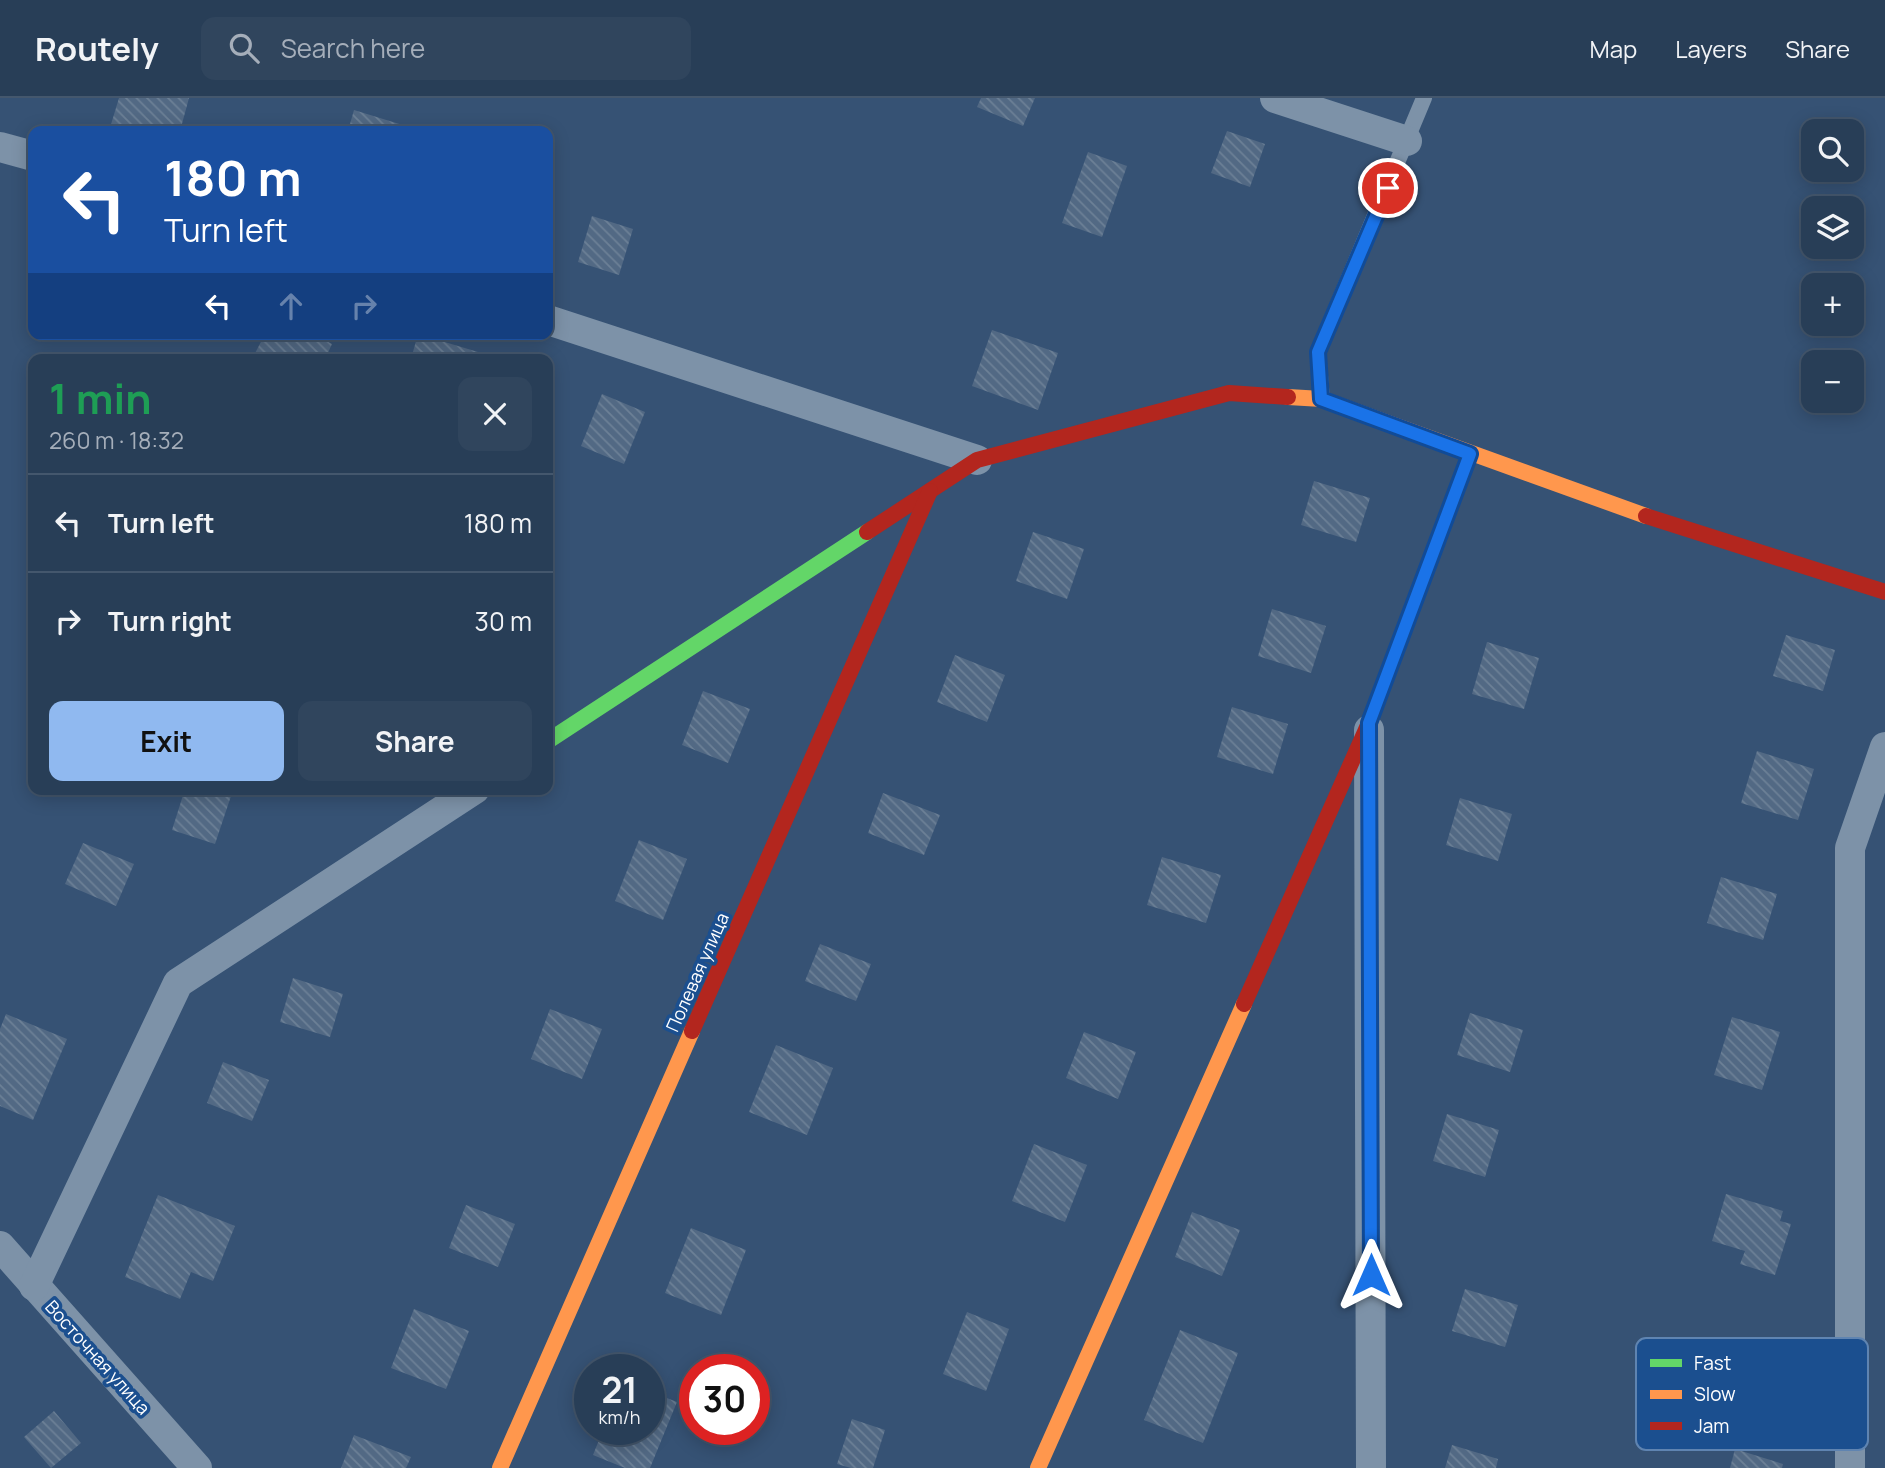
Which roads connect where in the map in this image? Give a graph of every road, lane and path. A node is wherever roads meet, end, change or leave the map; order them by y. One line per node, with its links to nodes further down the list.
1 (1275, 98): 3 (street)
2 (1424, 98): 3 (lane)
3 (1407, 141): 7 (lane)
4 (0, 147): 5 (street)
5 (28, 155)
6 (553, 322): 9 (street)
7 (1321, 399): 8 (street); 9 (street)
8 (1470, 454): 11 (street); 12 (street)
9 (977, 460): 10 (street)
10 (930, 491): 13 (street); 21 (street, Полевая улица)
11 (1885, 592)
12 (1369, 723): 22 (street); 23 (street)
13 (553, 738)
14 (1885, 747): 18 (street)
15 (466, 795): 17 (street)
16 (0, 1246): 17 (street, Восточная улица)
17 (34, 1286): 20 (street, Восточная улица)
18 (1850, 1338)
19 (1850, 1450): 24 (street)
20 (197, 1468)
21 (500, 1468)
22 (1038, 1468)
23 (1371, 1468)
24 (1850, 1468)

